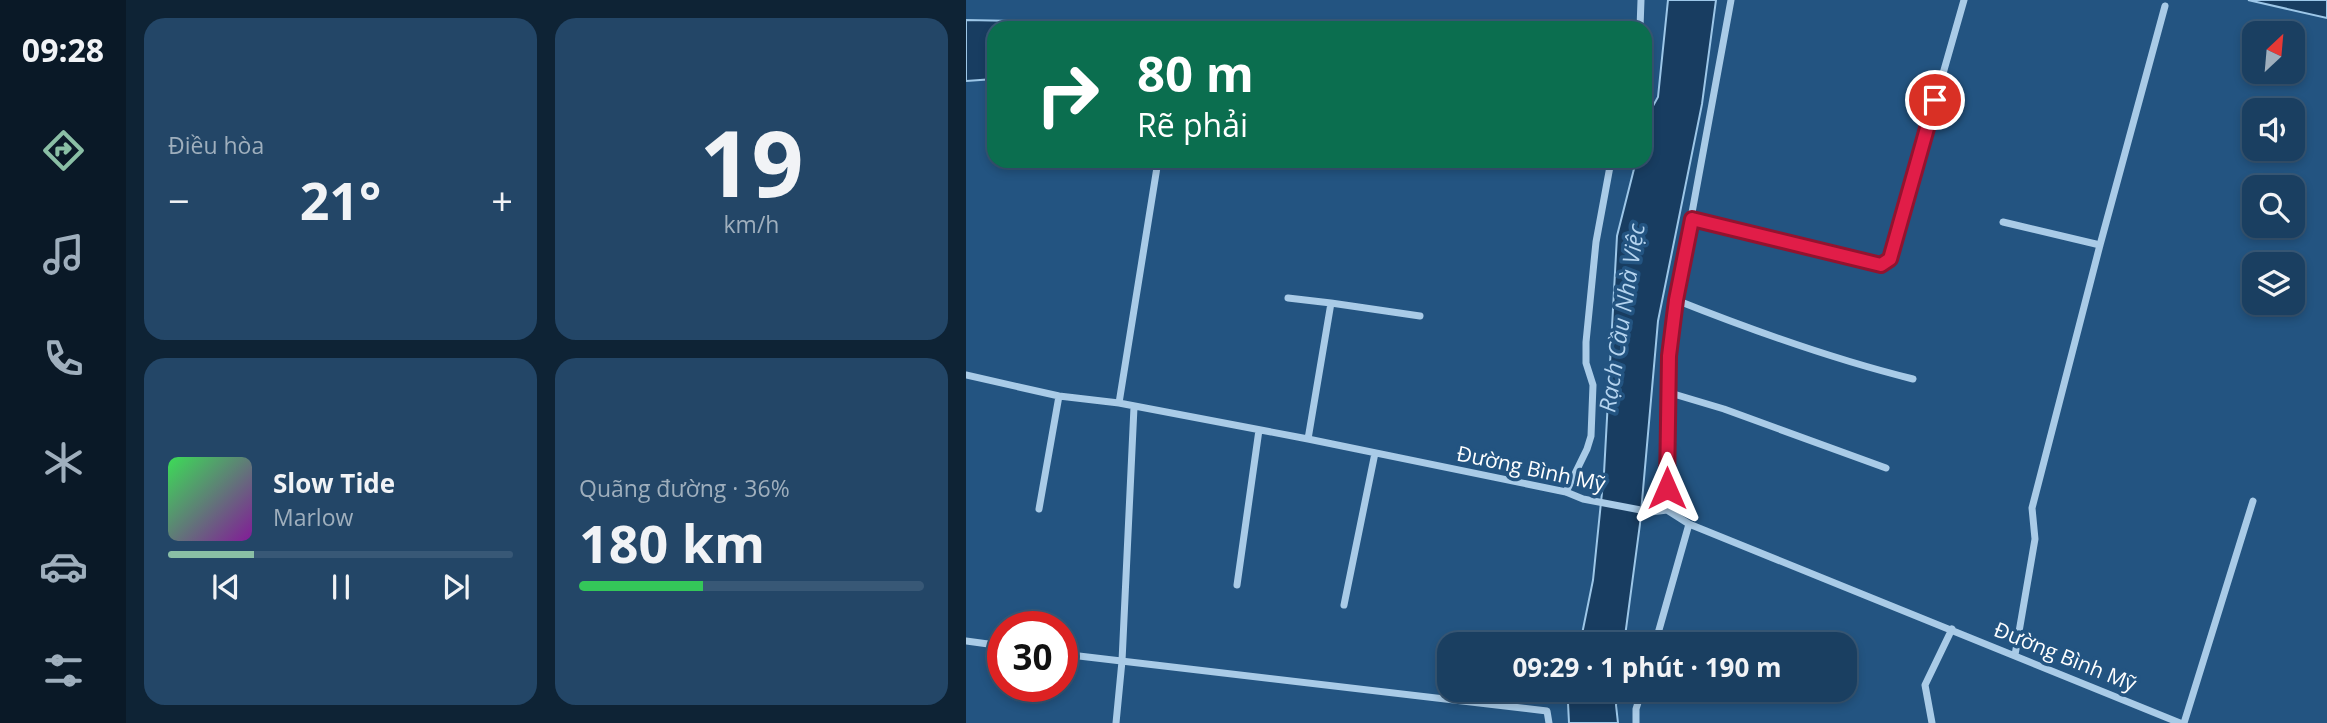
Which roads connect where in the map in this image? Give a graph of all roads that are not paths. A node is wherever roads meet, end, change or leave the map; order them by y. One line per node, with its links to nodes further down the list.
1 (1641, 0): 5 (street)
2 (1731, 0): 8 (street)
3 (1964, 0): 8 (street)
4 (2165, 6): 10 (street)
5 (1640, 21)
6 (1157, 168): 19 (street)
7 (1610, 168): 25 (street)
8 (1692, 219): 12 (street)
9 (2003, 222): 10 (street)
10 (2100, 245): 37 (street)
11 (1288, 298): 13 (street)
12 (1676, 300): 16 (street); 17 (street)
13 (1331, 303): 14 (street); 22 (street)
14 (1420, 316)
15 (966, 375): 18 (street, Đường Bình Mỹ)
16 (1913, 379)
17 (1667, 392): 24 (street); 28 (street)
18 (1059, 396): 19 (street, Đường Bình Mỹ); 27 (street)
19 (1119, 403): 20 (street, Đường Bình Mỹ)
20 (1134, 407): 21 (street, Đường Bình Mỹ); 38 (street)
21 (1259, 430): 22 (street, Đường Bình Mỹ); 30 (street)
22 (1308, 439): 23 (street, Đường Bình Mỹ)
23 (1374, 453): 25 (street, Đường Bình Mỹ); 31 (street)
24 (1886, 468)
25 (1566, 492): 28 (street, Đường Bình Mỹ)
26 (2253, 500): 44 (street)
27 (1040, 509)
28 (1667, 510): 29 (street, Đường Bình Mỹ)
29 (1689, 524): 32 (street, Đường Bình Mỹ); 33 (street)
30 (1237, 585)
31 (1344, 605)
32 (1952, 629): 37 (street, Đường Bình Mỹ); 43 (street)
33 (1658, 632)
34 (966, 641): 35 (street)
35 (987, 644)
36 (1078, 655): 38 (street)
37 (2015, 655): 44 (street, Đường Bình Mỹ)
38 (1122, 661): 40 (street); 41 (street)
39 (1638, 702): 42 (street)
40 (1115, 723)
41 (1549, 723)
42 (1636, 723)
43 (1932, 723)
44 (2182, 723)

